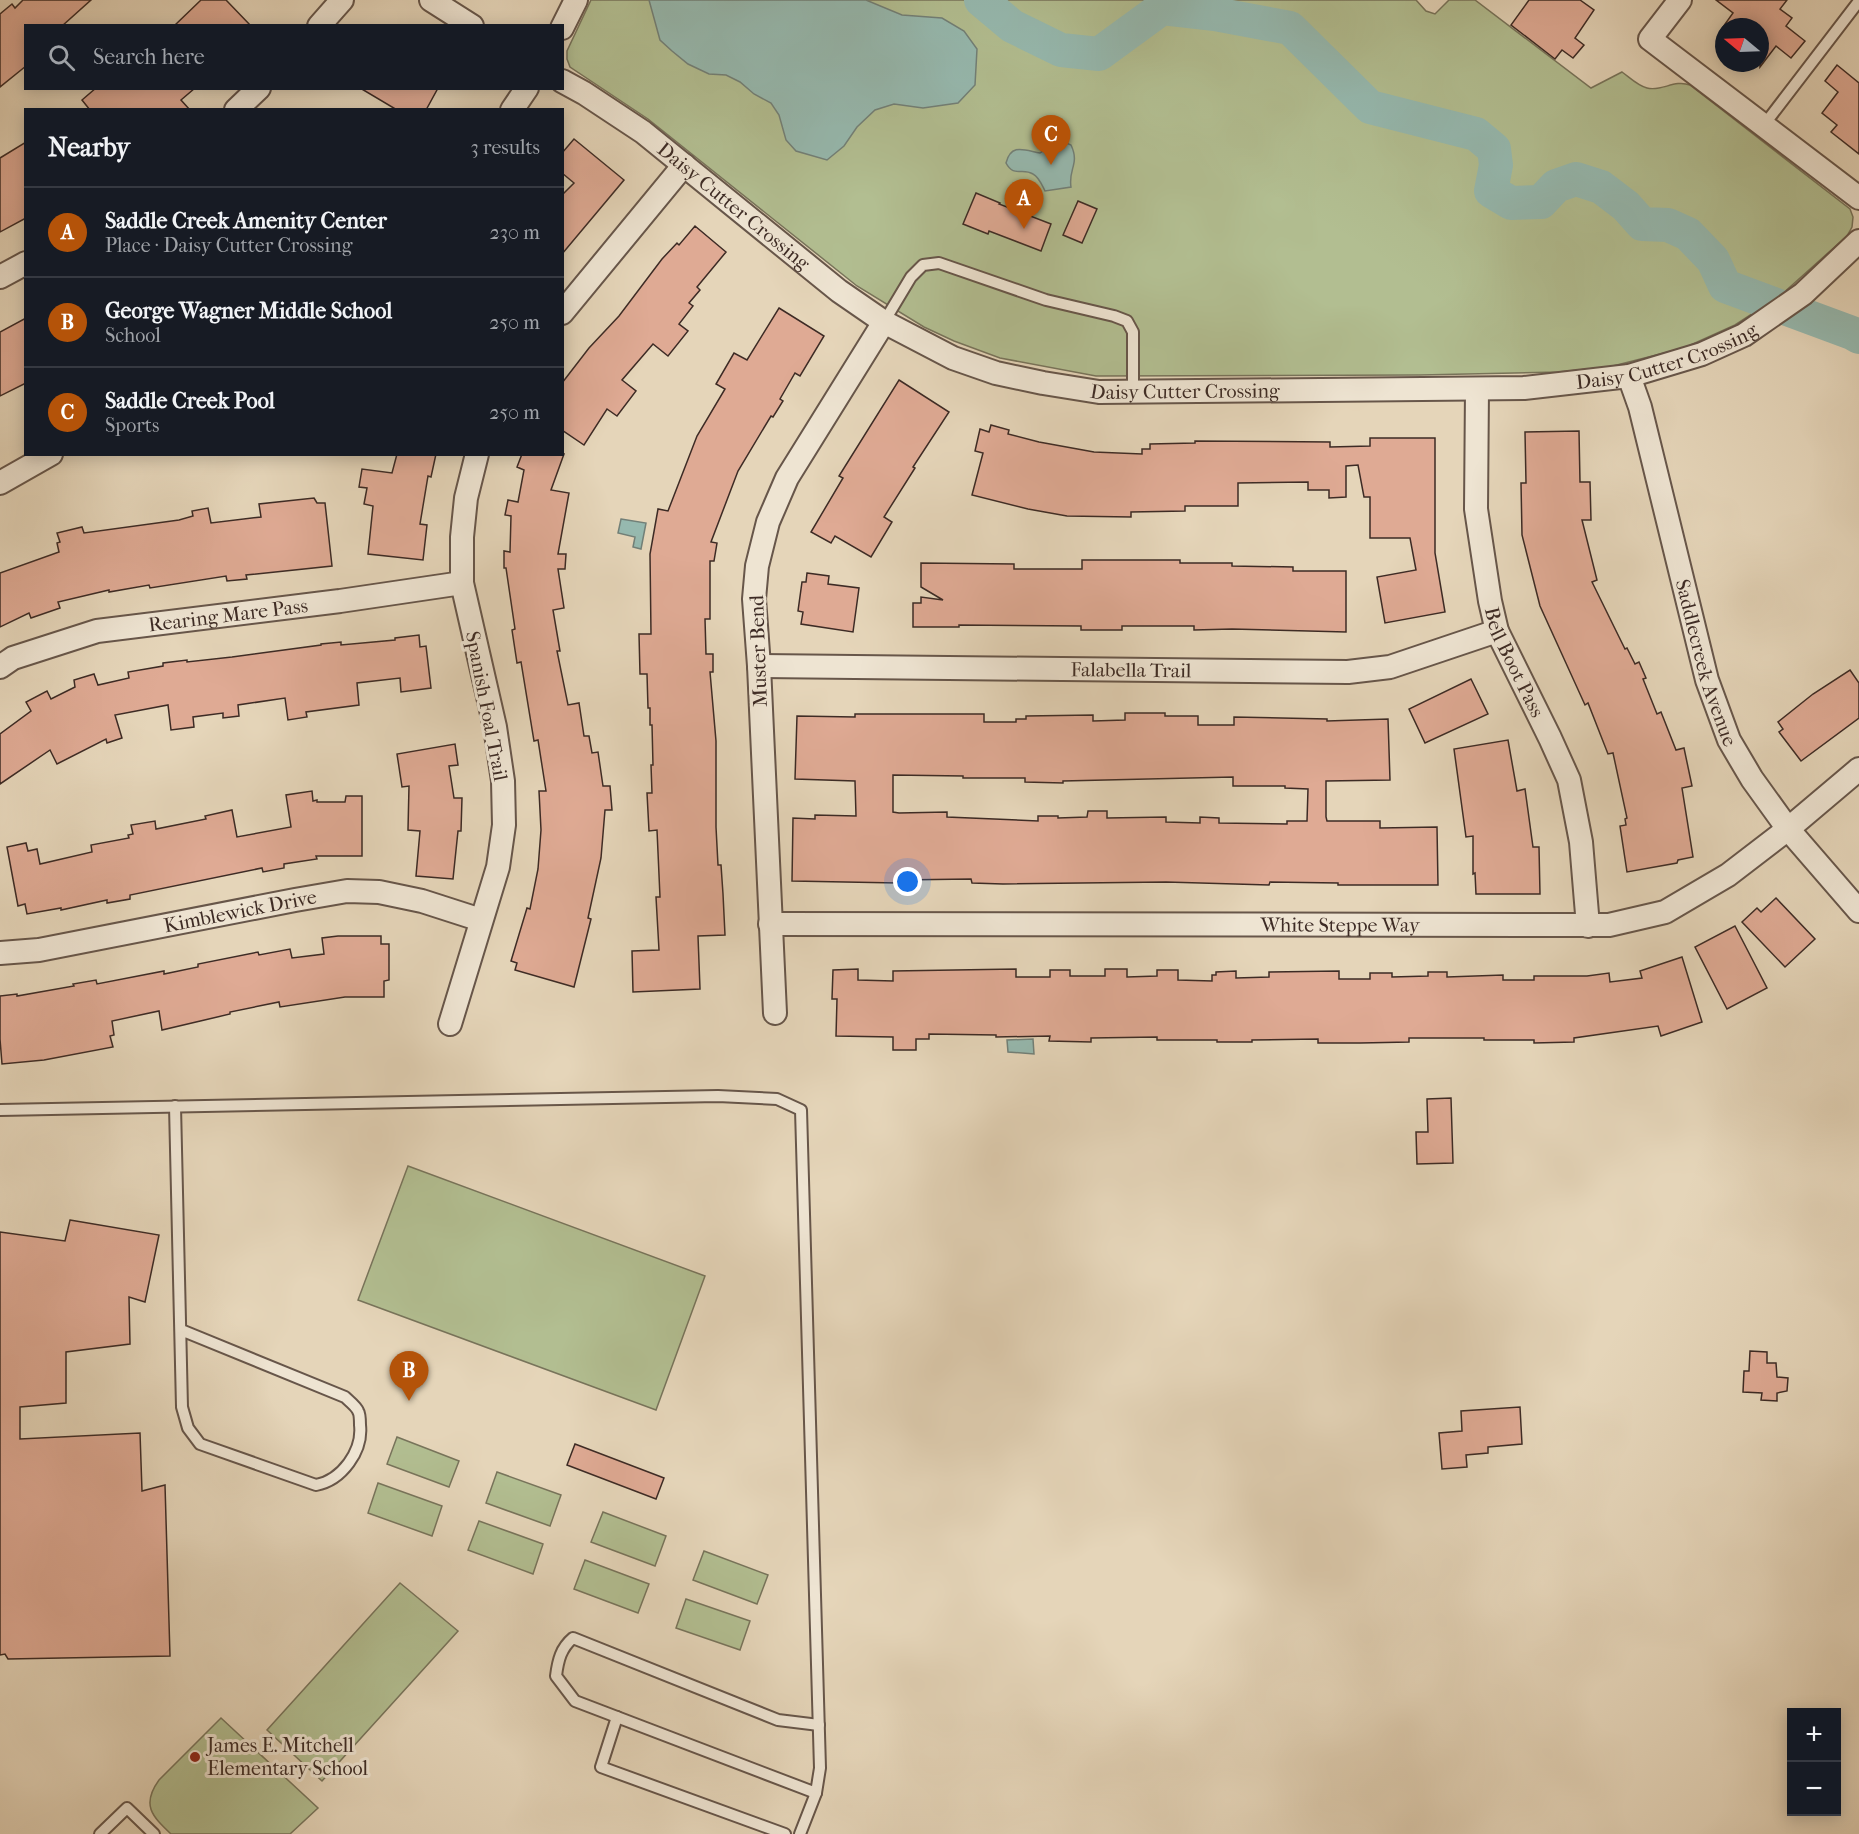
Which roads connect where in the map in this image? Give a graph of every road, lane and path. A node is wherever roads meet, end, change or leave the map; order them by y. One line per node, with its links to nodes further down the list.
1 (342, 0): 6 (street)
2 (431, 0): 7 (street)
3 (576, 0): 8 (street)
4 (1680, 0): 14 (street)
5 (1859, 1): 14 (lane)
6 (321, 24)
7 (469, 24)
8 (564, 24)
9 (564, 82): 15 (street, Daisy Cutter Crossing)
10 (257, 90): 12 (street)
11 (526, 90): 13 (street)
12 (238, 108)
13 (513, 108)
14 (1764, 125): 16 (street)
15 (684, 165): 20 (street); 21 (street, Daisy Cutter Crossing)
16 (1859, 198)
17 (1859, 241): 22 (street, Daisy Cutter Crossing)
18 (24, 264): 19 (street)
19 (0, 277)
20 (564, 311)
21 (884, 322): 24 (street, Daisy Cutter Crossing); 24 (lane); 30 (street, Muster Bend)
22 (1629, 376): 23 (street, Daisy Cutter Crossing); 33 (street, Saddlecreek Avenue)
23 (1478, 389): 24 (street, Daisy Cutter Crossing); 29 (street, Bell Boot Pass)
24 (1133, 392)
25 (47, 456): 27 (street)
26 (476, 456): 28 (street, Spanish Foal Trail)
27 (0, 483)
28 (462, 583): 31 (street, Rearing Mare Pass); 35 (street, Spanish Foal Trail)
29 (1497, 632): 30 (street, Falabella Trail); 37 (street, Bell Boot Pass)
30 (759, 666): 36 (street, Muster Bend)
31 (0, 667)
32 (1859, 769): 33 (street, White Steppe Way)
33 (1788, 829): 34 (street, Saddlecreek Avenue); 37 (street, White Steppe Way)
34 (1859, 911)
35 (480, 920): 38 (street, Kimblewick Drive); 40 (street, Spanish Foal Trail)
36 (770, 924): 37 (street, White Steppe Way); 39 (street, Muster Bend)
37 (1588, 927)
38 (0, 953)
39 (775, 1012)
40 (450, 1024)
41 (175, 1106): 42 (lane); 43 (lane); 45 (lane)
42 (0, 1110)
43 (181, 1330): 43 (lane)
44 (617, 1717): 45 (lane); 46 (lane); 49 (lane)
45 (819, 1725): 46 (lane)
46 (816, 1793): 50 (lane)
47 (100, 1834): 48 (lane)
48 (154, 1834)
49 (785, 1834)
50 (800, 1834)

